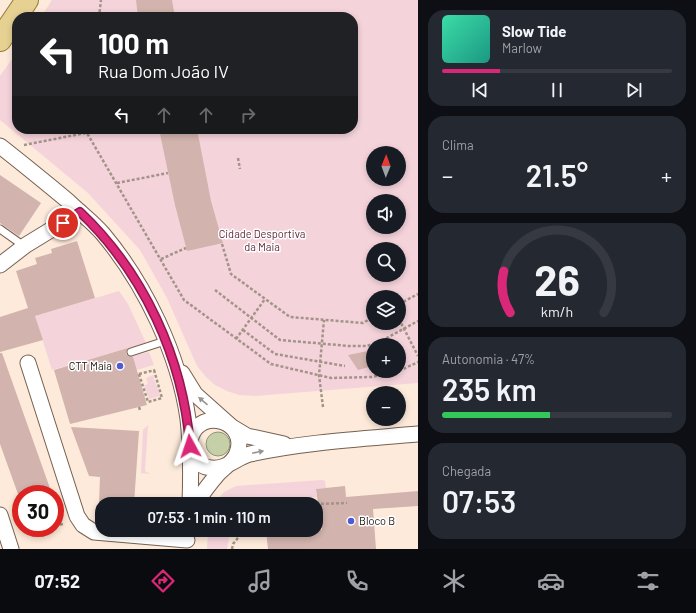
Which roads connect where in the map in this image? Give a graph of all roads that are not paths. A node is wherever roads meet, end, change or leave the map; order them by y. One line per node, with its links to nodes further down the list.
1 (10, 0): 4 (main road)
2 (27, 0): 3 (main road)
3 (19, 12)
4 (0, 14)
5 (12, 22): 6 (main road)
6 (0, 40)
7 (0, 146): 8 (street)
8 (80, 212): 10 (street); 12 (street)
9 (0, 229): 10 (lane)
10 (24, 246): 11 (street)
11 (0, 266)
12 (165, 341): 13 (lane); 14 (street)
13 (131, 352)
14 (172, 358): 16 (street, one-way to 14); 19 (street)
15 (28, 363): 24 (street)
16 (232, 427): 18 (street); 19 (street); 20 (street)
17 (418, 434): 18 (street)
18 (291, 445): 20 (street, one-way to 18)
19 (190, 446): 20 (street); 21 (street)
20 (228, 465): 22 (street)
21 (190, 497)
22 (200, 497)
23 (0, 515): 25 (street)
24 (187, 540)
25 (11, 549)

